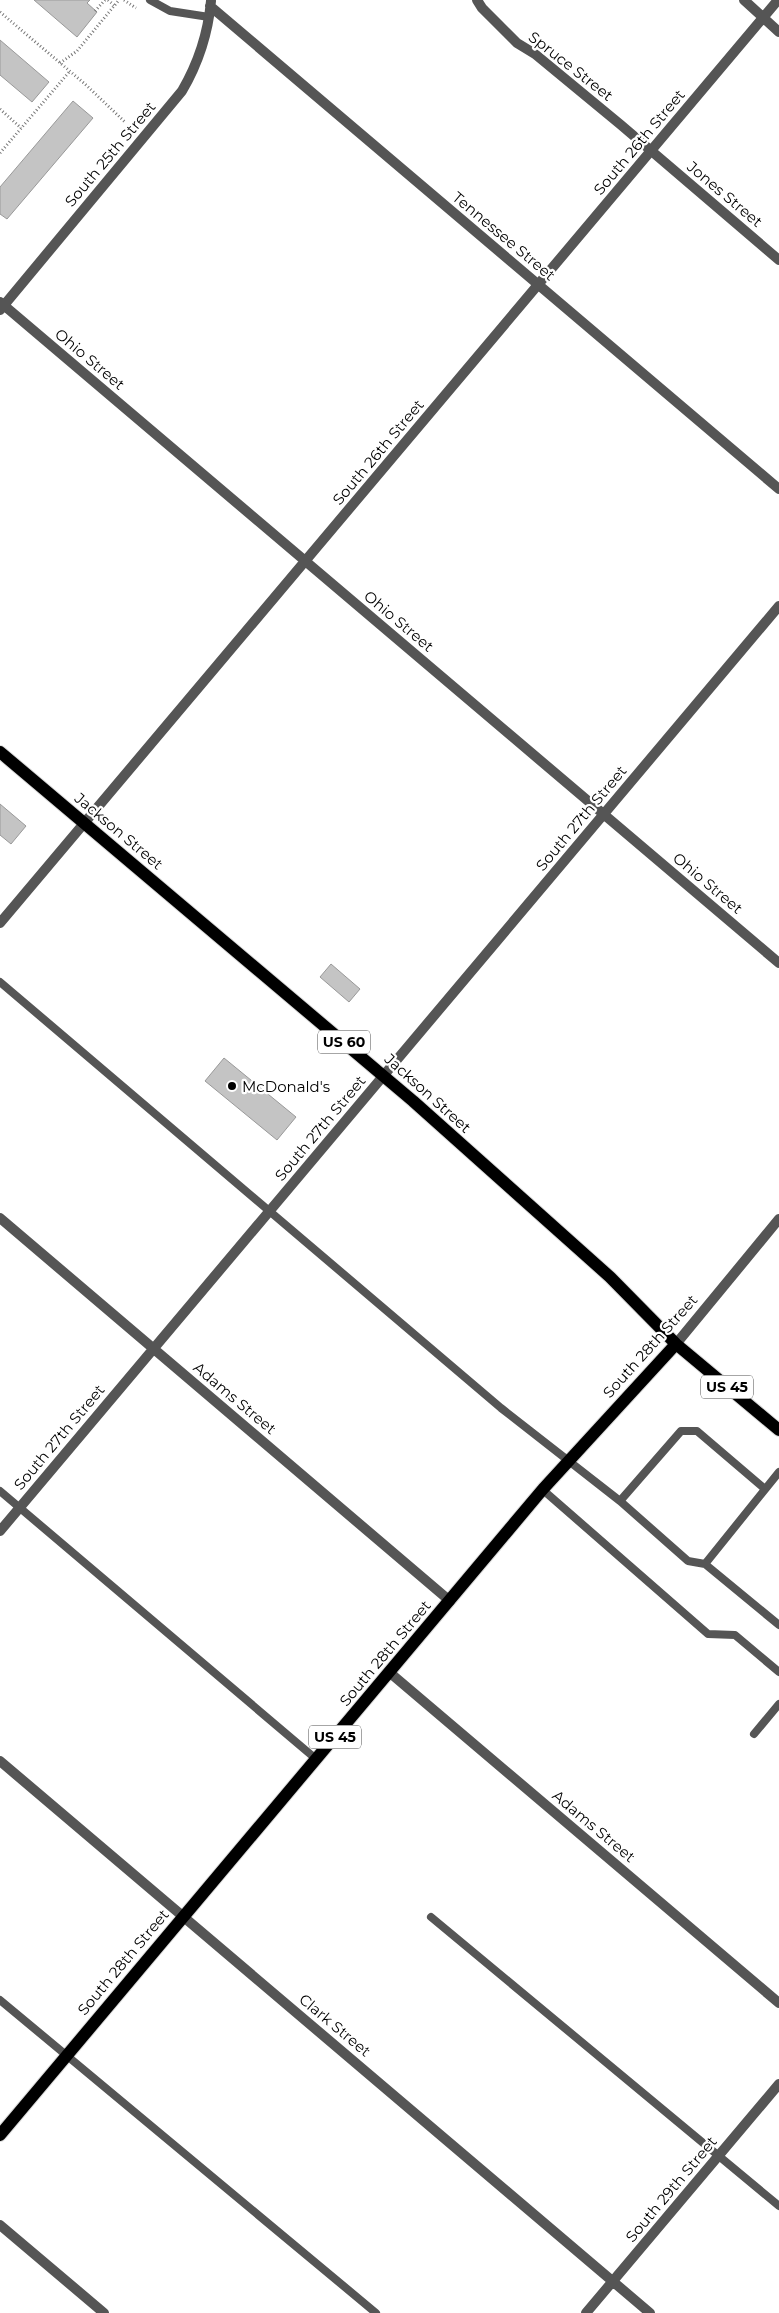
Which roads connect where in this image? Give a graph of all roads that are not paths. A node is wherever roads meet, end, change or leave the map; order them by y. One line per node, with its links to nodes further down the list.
1 (150, 0): 6 (lane)
2 (477, 0): 9 (street, Spruce Street)
3 (744, 0): 7 (street)
4 (778, 0): 7 (street, South 26th Street)
5 (211, 3): 6 (street, South 25th Street); 11 (street, Tennessee Street)
6 (209, 17): 12 (street, South 25th Street)
7 (763, 18): 8 (street); 9 (street, South 26th Street)
8 (779, 32)
9 (651, 151): 10 (street, Jones Street); 11 (street, South 26th Street)
10 (779, 260)
11 (538, 284): 13 (street, Tennessee Street); 14 (street, South 26th Street)
12 (1, 306): 14 (street, Ohio Street)
13 (779, 489)
14 (306, 561): 17 (street, Ohio Street); 18 (street, South 26th Street)
15 (779, 606): 17 (street, South 27th Street)
16 (0, 752): 18 (main road, Jackson Street / US 60)
17 (604, 814): 20 (street, Ohio Street); 22 (street, South 27th Street)
18 (84, 824): 19 (street, South 26th Street); 22 (main road, Jackson Street / US 60)
19 (0, 923)
20 (779, 963)
21 (0, 982): 23 (lane)
22 (384, 1076): 23 (street, South 27th Street); 26 (main road, Jackson Street / US 60)
23 (269, 1211): 27 (street, South 27th Street); 29 (lane)
24 (0, 1218): 27 (street, Adams Street)
25 (779, 1218): 26 (street, South 28th Street)
26 (676, 1344): 28 (main road, Jackson Street / US 45); 29 (main road, South 28th Street / US 45)
27 (154, 1348): 35 (street, South 27th Street); 38 (street, Adams Street)
28 (779, 1430)
29 (569, 1462): 32 (main road, South 28th Street / US 45); 34 (lane)
30 (779, 1472): 31 (lane)
31 (765, 1489): 34 (lane); 37 (lane)
32 (543, 1490): 38 (main road, South 28th Street / US 45); 40 (lane)
33 (0, 1491): 35 (lane)
34 (620, 1501): 37 (lane)
35 (20, 1508): 36 (street, South 27th Street); 44 (lane)
36 (0, 1531)
37 (705, 1564): 39 (lane)
38 (450, 1601): 41 (main road, South 28th Street / US 45)
39 (779, 1625)
40 (778, 1668)
41 (389, 1672): 44 (main road, South 28th Street / US 45); 49 (street, Adams Street)
42 (779, 1704): 43 (lane)
43 (754, 1734)
44 (316, 1759): 46 (main road, South 28th Street / US 45)
45 (0, 1761): 46 (street, Clark Street)
46 (183, 1916): 50 (main road, South 28th Street / US 45); 56 (street, Clark Street)
47 (432, 1917): 53 (lane)
48 (0, 2000): 50 (lane)
49 (779, 2003)
50 (67, 2056): 52 (main road, South 28th Street / US 45); 58 (lane)
51 (779, 2084): 53 (street, South 29th Street)
52 (0, 2135)
53 (718, 2156): 54 (lane); 56 (street, South 29th Street)
54 (779, 2206)
55 (0, 2225): 57 (street)
56 (613, 2281): 59 (street, South 29th Street); 60 (street, Clark Street)
57 (104, 2313)
58 (376, 2313)
59 (586, 2313)
60 (650, 2313)

